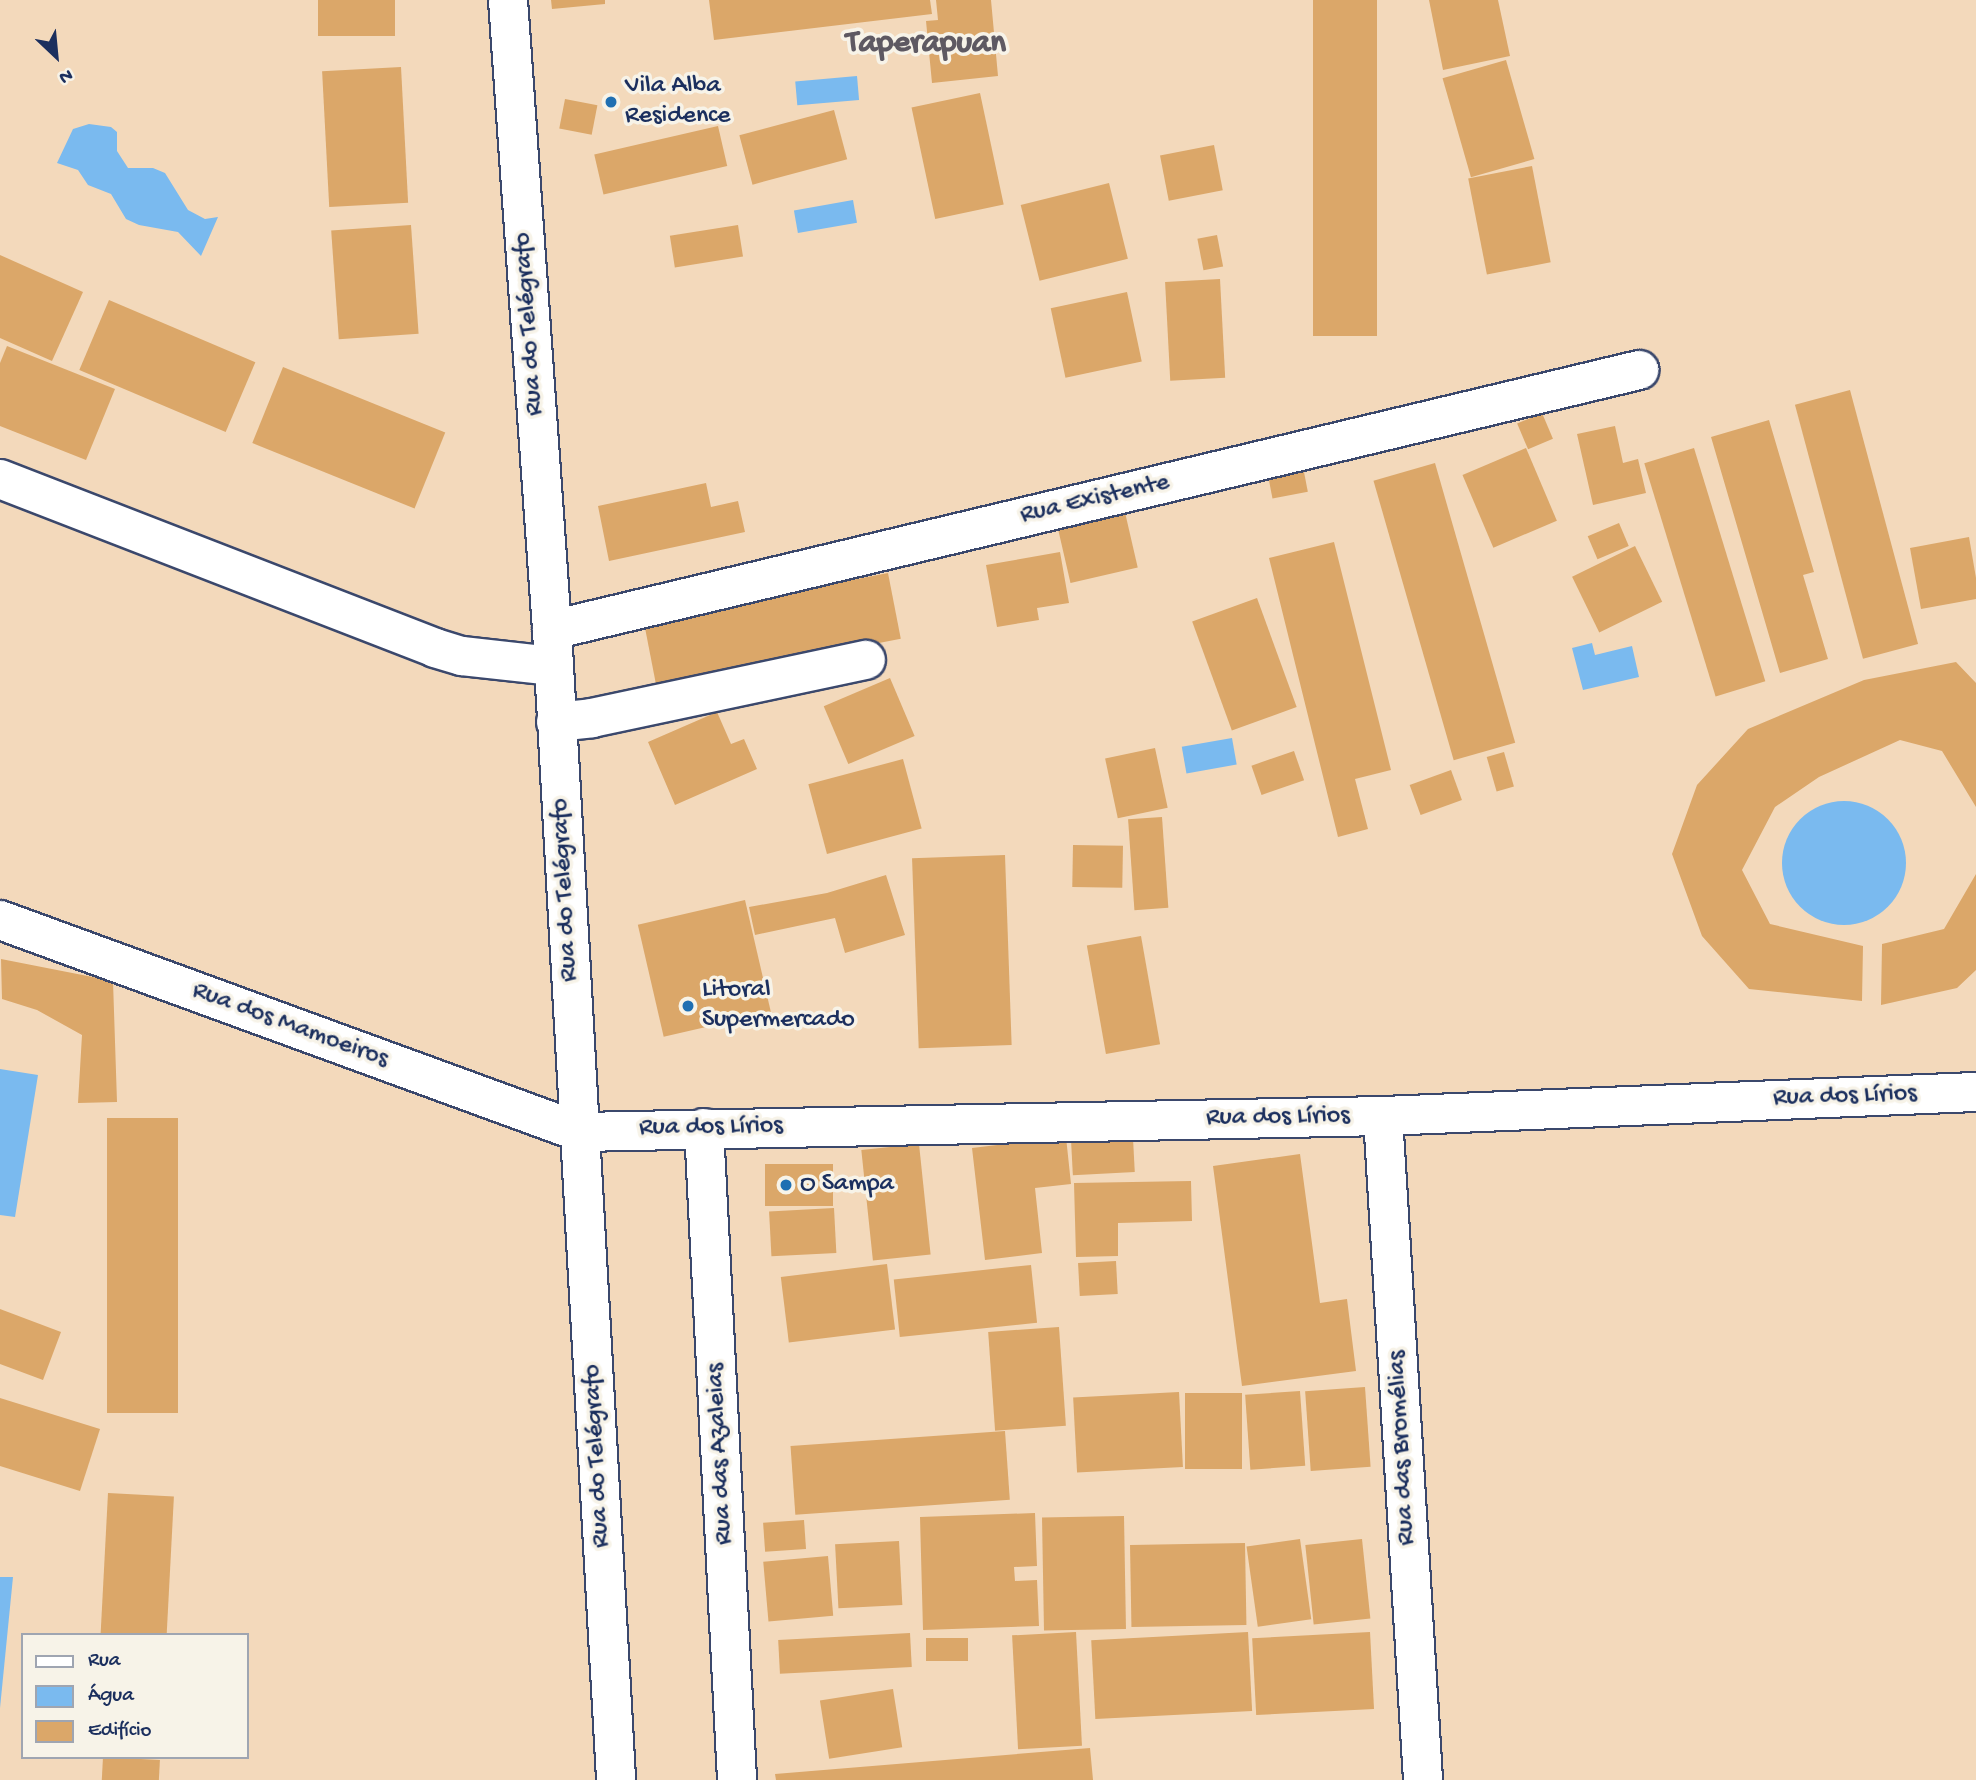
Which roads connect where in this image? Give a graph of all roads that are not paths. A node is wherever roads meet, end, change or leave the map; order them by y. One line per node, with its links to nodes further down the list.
1 (508, 0): 4 (street, Rua do Telégrafo)
2 (1639, 370): 4 (street, Rua Existente)
3 (0, 479): 4 (street, Rua Existente)
4 (552, 648): 6 (street, Rua do Telégrafo)
5 (866, 660): 6 (street)
6 (556, 722): 11 (street, Rua do Telégrafo)
7 (0, 920): 11 (street, Rua dos Mamoeiros)
8 (1976, 1092): 9 (street, Rua dos Lírios)
9 (1383, 1116): 10 (street, Rua dos Lírios); 14 (street, Rua das Bromélias)
10 (704, 1128): 11 (street, Rua dos Lírios); 13 (street, Rua das Azaleias)
11 (580, 1132): 12 (street, Rua do Telégrafo)
12 (616, 1780)
13 (737, 1780)
14 (1423, 1780)

